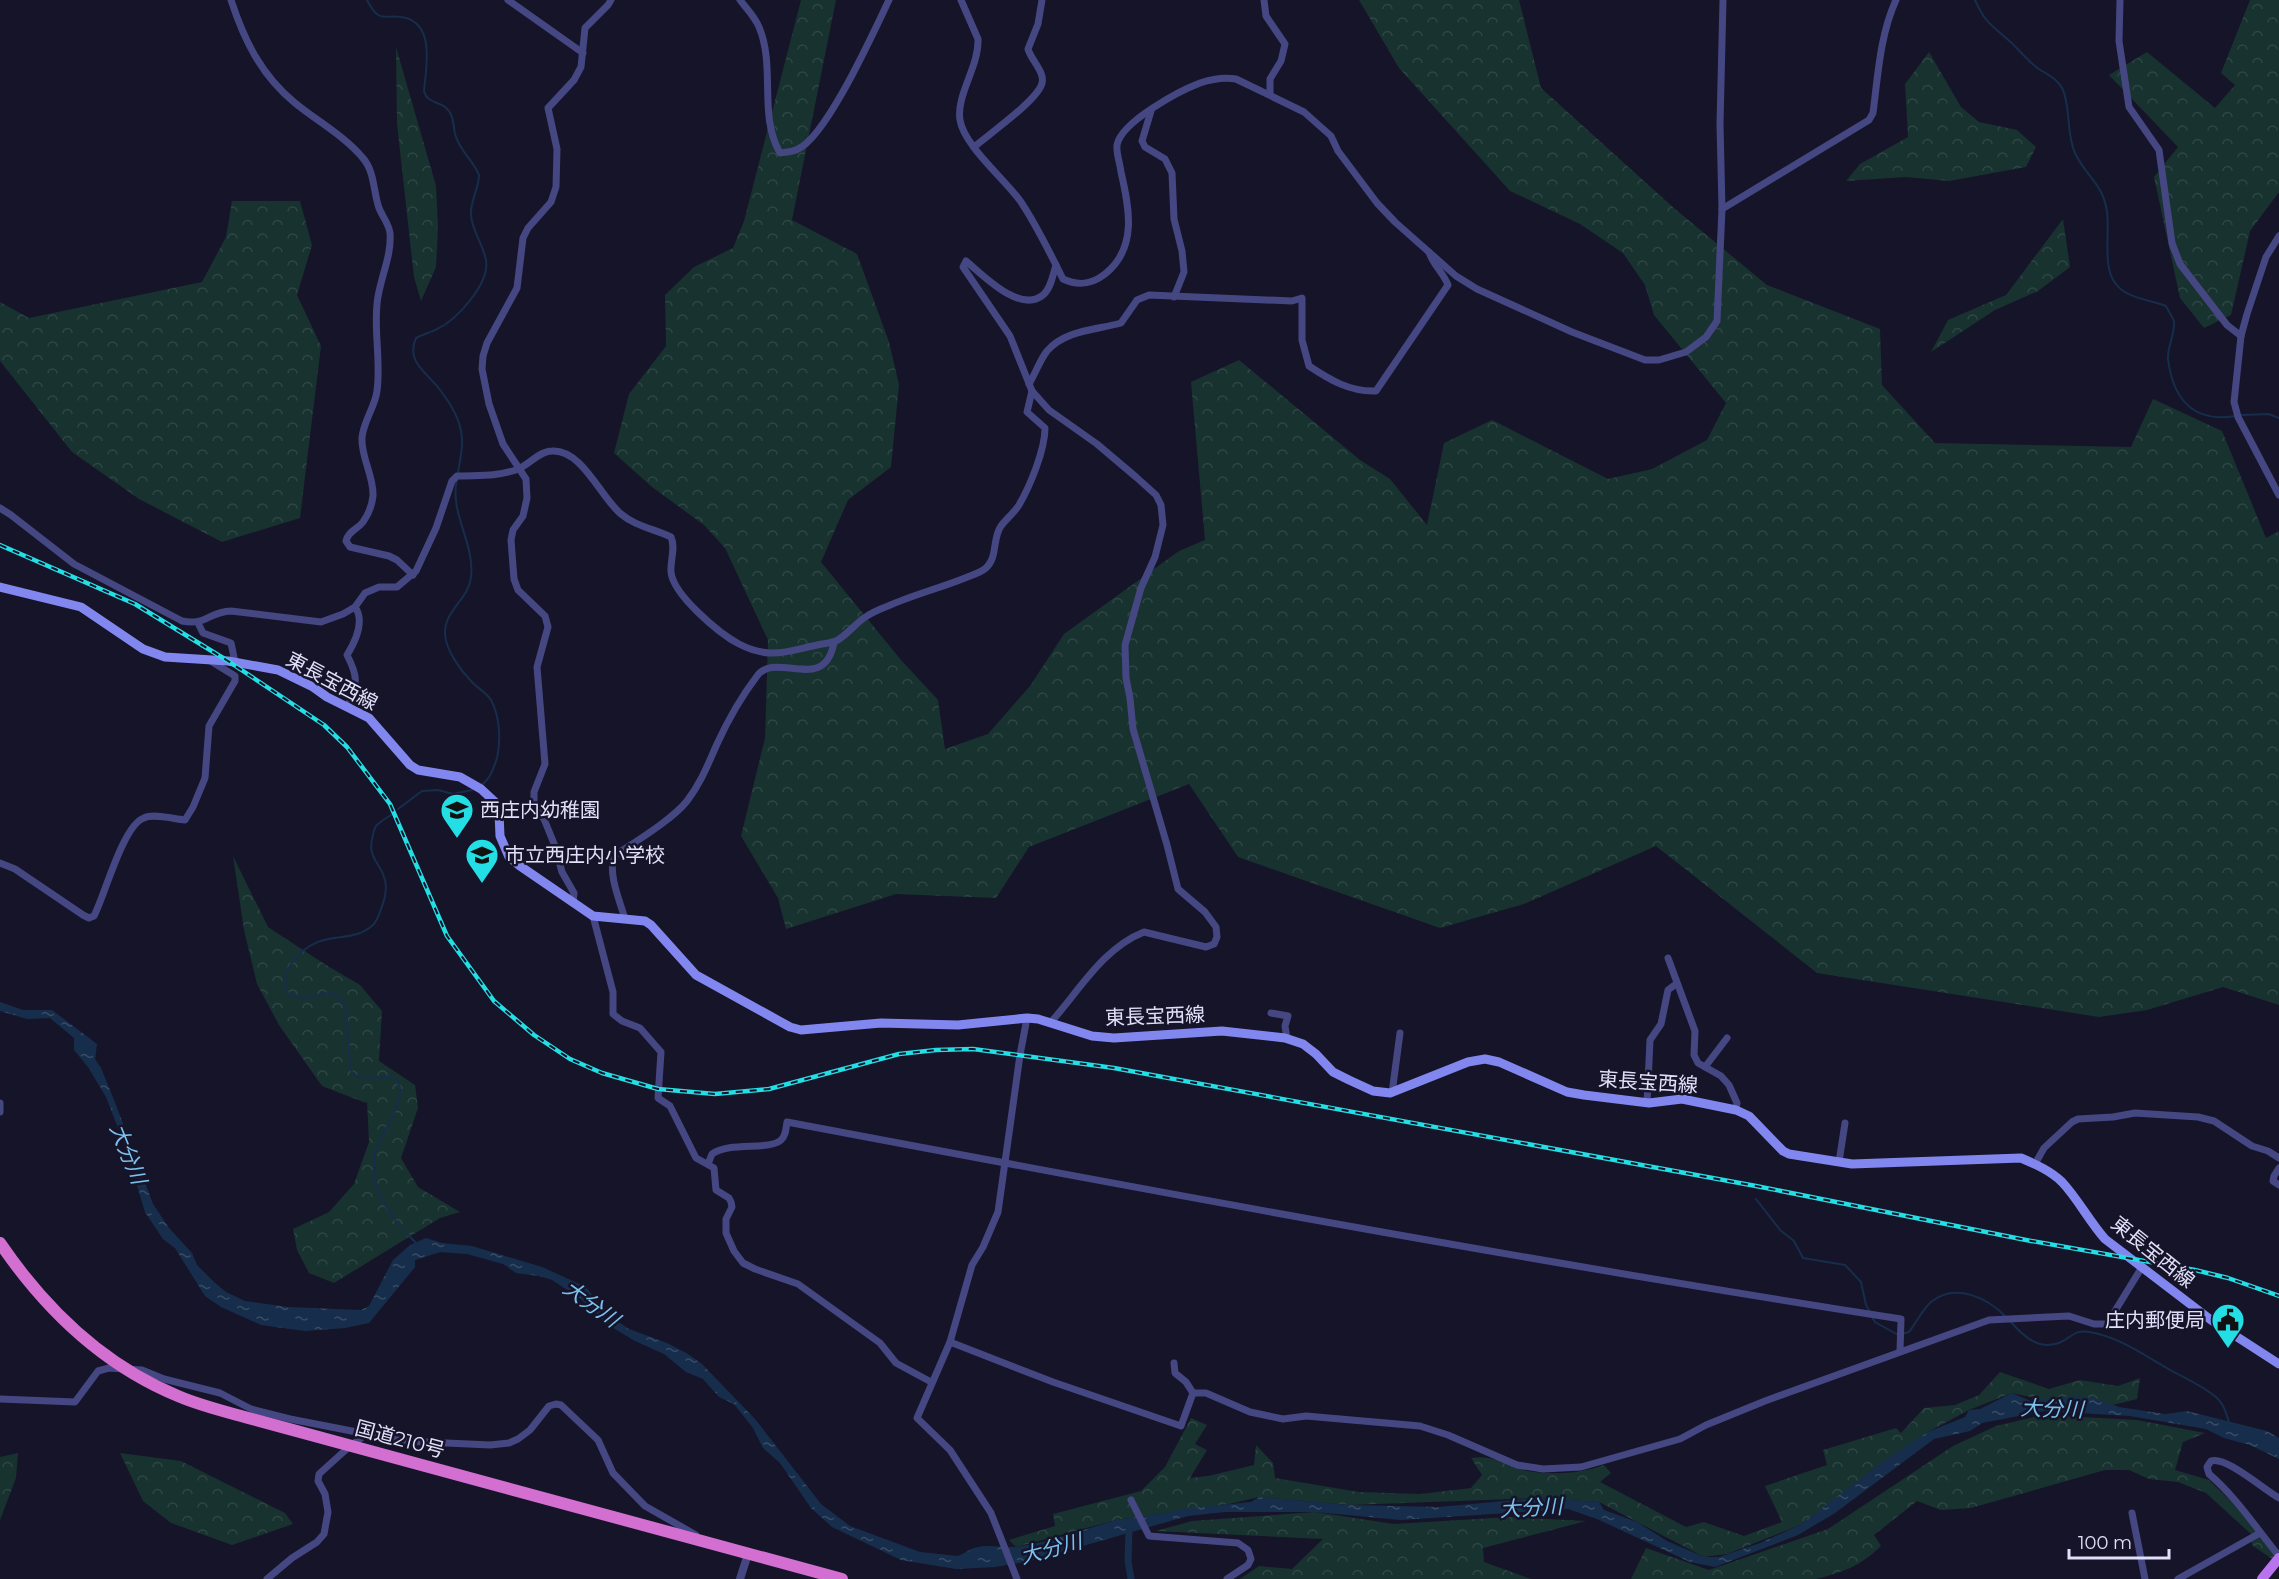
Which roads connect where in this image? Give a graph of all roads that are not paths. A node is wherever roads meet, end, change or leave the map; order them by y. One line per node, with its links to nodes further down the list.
1 (231, 0): 26 (street)
2 (508, 0): 12 (street)
3 (611, 0): 12 (street)
4 (740, 0): 5 (street)
5 (889, 0)
6 (961, 0): 15 (street)
7 (1042, 0): 15 (street)
8 (1264, 0): 13 (street)
9 (1723, 0): 16 (street)
10 (1896, 0): 16 (street)
11 (2120, 0): 21 (street)
12 (583, 53): 23 (street)
13 (1270, 95): 14 (street); 18 (street)
14 (1152, 109): 19 (street); 20 (street)
15 (974, 147): 19 (street)
16 (1722, 209): 18 (street)
17 (2279, 236): 21 (street)
18 (1429, 252): 20 (street)
19 (1056, 265): 22 (street)
20 (1174, 297): 22 (street)
21 (2241, 336): 24 (street)
22 (1031, 388): 30 (street); 42 (street)
23 (518, 469): 26 (street); 30 (street); 35 (street)
24 (2279, 495)
25 (0, 508): 29 (street)
26 (413, 575): 28 (street)
27 (0, 586): 31 (main road, 東長宝西線)
28 (355, 607): 29 (street); 33 (street)
29 (198, 623): 32 (street)
30 (834, 642): 37 (street)
31 (207, 658): 32 (main road, 東長宝西線); 34 (street)
32 (236, 662): 33 (main road, 東長宝西線)
33 (348, 706): 35 (main road, 東長宝西線)
34 (0, 863)
35 (573, 903): 36 (main road, 東長宝西線)
36 (593, 916): 37 (main road, 東長宝西線); 56 (street)
37 (625, 919): 41 (main road, 東長宝西線)
38 (1668, 958): 39 (street)
39 (1676, 984): 46 (street); 49 (street)
40 (1271, 1013): 45 (street)
41 (1027, 1018): 42 (main road, 東長宝西線); 55 (street)
42 (1051, 1022): 45 (main road, 東長宝西線)
43 (1400, 1033): 47 (street)
44 (1727, 1038): 46 (street)
45 (1287, 1039): 47 (main road, 東長宝西線)
46 (1705, 1067): 50 (street)
47 (1392, 1093): 49 (main road, 東長宝西線)
48 (0, 1103): 51 (street)
49 (1647, 1103): 50 (main road, 東長宝西線)
50 (1736, 1110): 54 (main road, 東長宝西線)
51 (0, 1112)
52 (1845, 1123): 54 (street)
53 (2279, 1158): 57 (street)
54 (1839, 1162): 57 (main road, 東長宝西線)
55 (1004, 1163): 56 (street); 62 (street); 63 (street)
56 (708, 1164): 67 (street)
57 (2035, 1164): 61 (main road, 東長宝西線)
58 (2279, 1168): 59 (street)
59 (2279, 1185)
60 (0, 1243): 66 (highway, 国道210号)
61 (2142, 1267): 63 (street); 65 (main road, 東長宝西線)
62 (950, 1342): 67 (street); 68 (street)
63 (1900, 1351): 68 (street)
64 (1174, 1363): 68 (street)
65 (2279, 1364)
66 (125, 1368): 69 (street); 70 (street); 71 (highway, 国道210号)
67 (931, 1382): 82 (street)
68 (1193, 1393)
69 (0, 1399)
70 (367, 1434): 71 (street); 76 (street)
71 (350, 1446): 76 (highway, 国道210号); 79 (street)
72 (2279, 1498): 75 (street)
73 (1131, 1500): 83 (street)
74 (2132, 1513): 84 (street)
75 (2260, 1533): 78 (street); 85 (street)
76 (696, 1539): 77 (highway, 国道210号)
77 (748, 1554): 80 (street); 81 (highway, 国道210号)
78 (2279, 1557): 86 (main road)
79 (267, 1579)
80 (740, 1579)
81 (842, 1579)
82 (1017, 1579)
83 (1227, 1579)
84 (2145, 1579)
85 (2178, 1579)
86 (2262, 1579)

